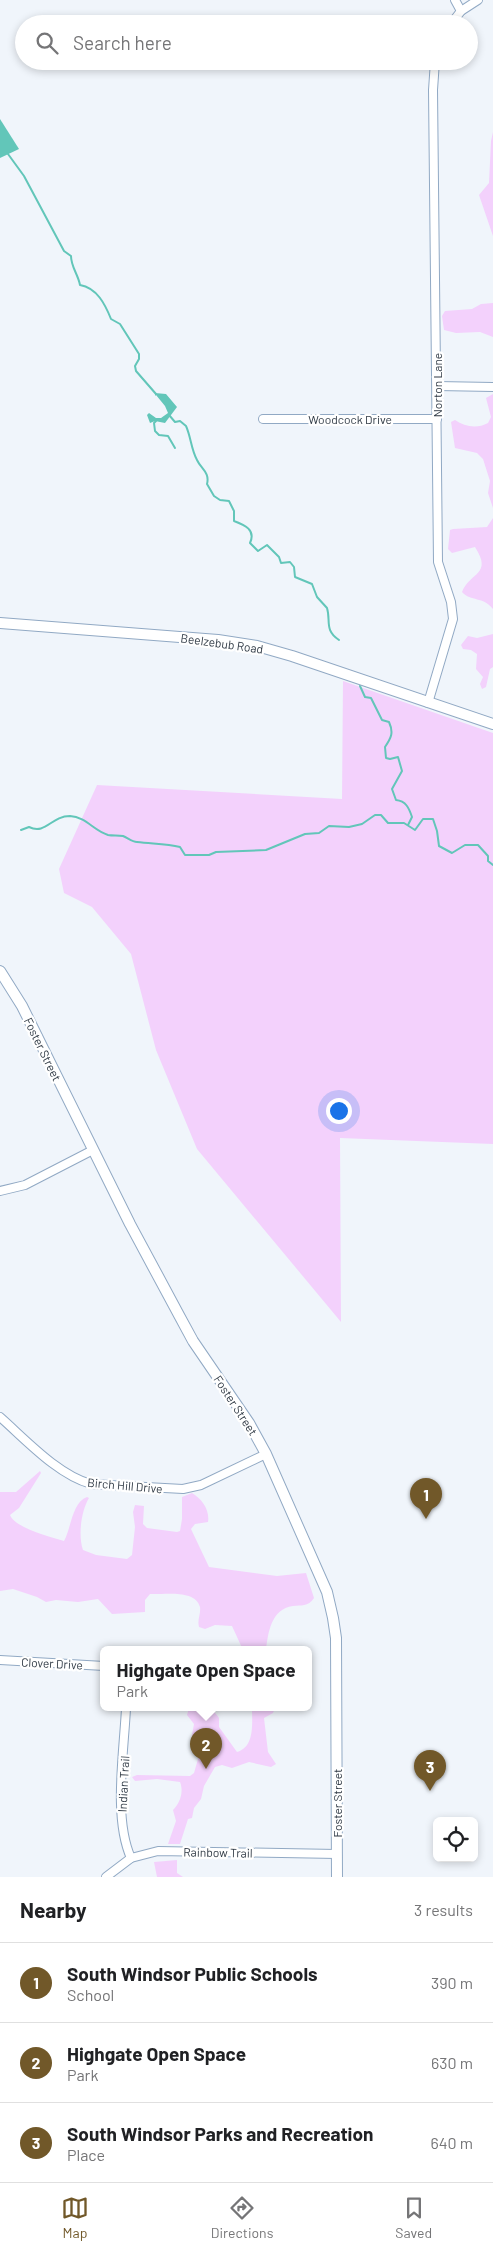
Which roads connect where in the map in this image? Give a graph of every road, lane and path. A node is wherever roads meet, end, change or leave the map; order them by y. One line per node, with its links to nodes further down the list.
1 (455, 0): 3 (street)
2 (478, 0): 3 (street)
3 (462, 11): 4 (street)
4 (459, 15)
5 (434, 70): 6 (street, Norton Lane)
6 (437, 386): 7 (street); 8 (street, Norton Lane)
7 (493, 387)
8 (437, 418): 9 (street, Woodcock Drive); 11 (street, Norton Lane)
9 (263, 419)
10 (0, 623): 11 (street, Beelzebub Road)
11 (428, 702): 12 (street, Beelzebub Road)
12 (493, 724)
13 (0, 971): 14 (street, Foster Street)
14 (93, 1150): 15 (street); 17 (street, Foster Street)
15 (0, 1191)
16 (0, 1417): 17 (street, Birch Hill Drive)
17 (266, 1454): 21 (street, Foster Street)
18 (0, 1660): 19 (street, Clover Drive)
19 (100, 1666)
20 (126, 1711): 22 (street, Indian Trail)
21 (337, 1854): 22 (street, Rainbow Trail); 24 (street, Foster Street)
22 (131, 1858): 23 (street, Rainbow Trail)
23 (106, 1877)
24 (337, 1877)

